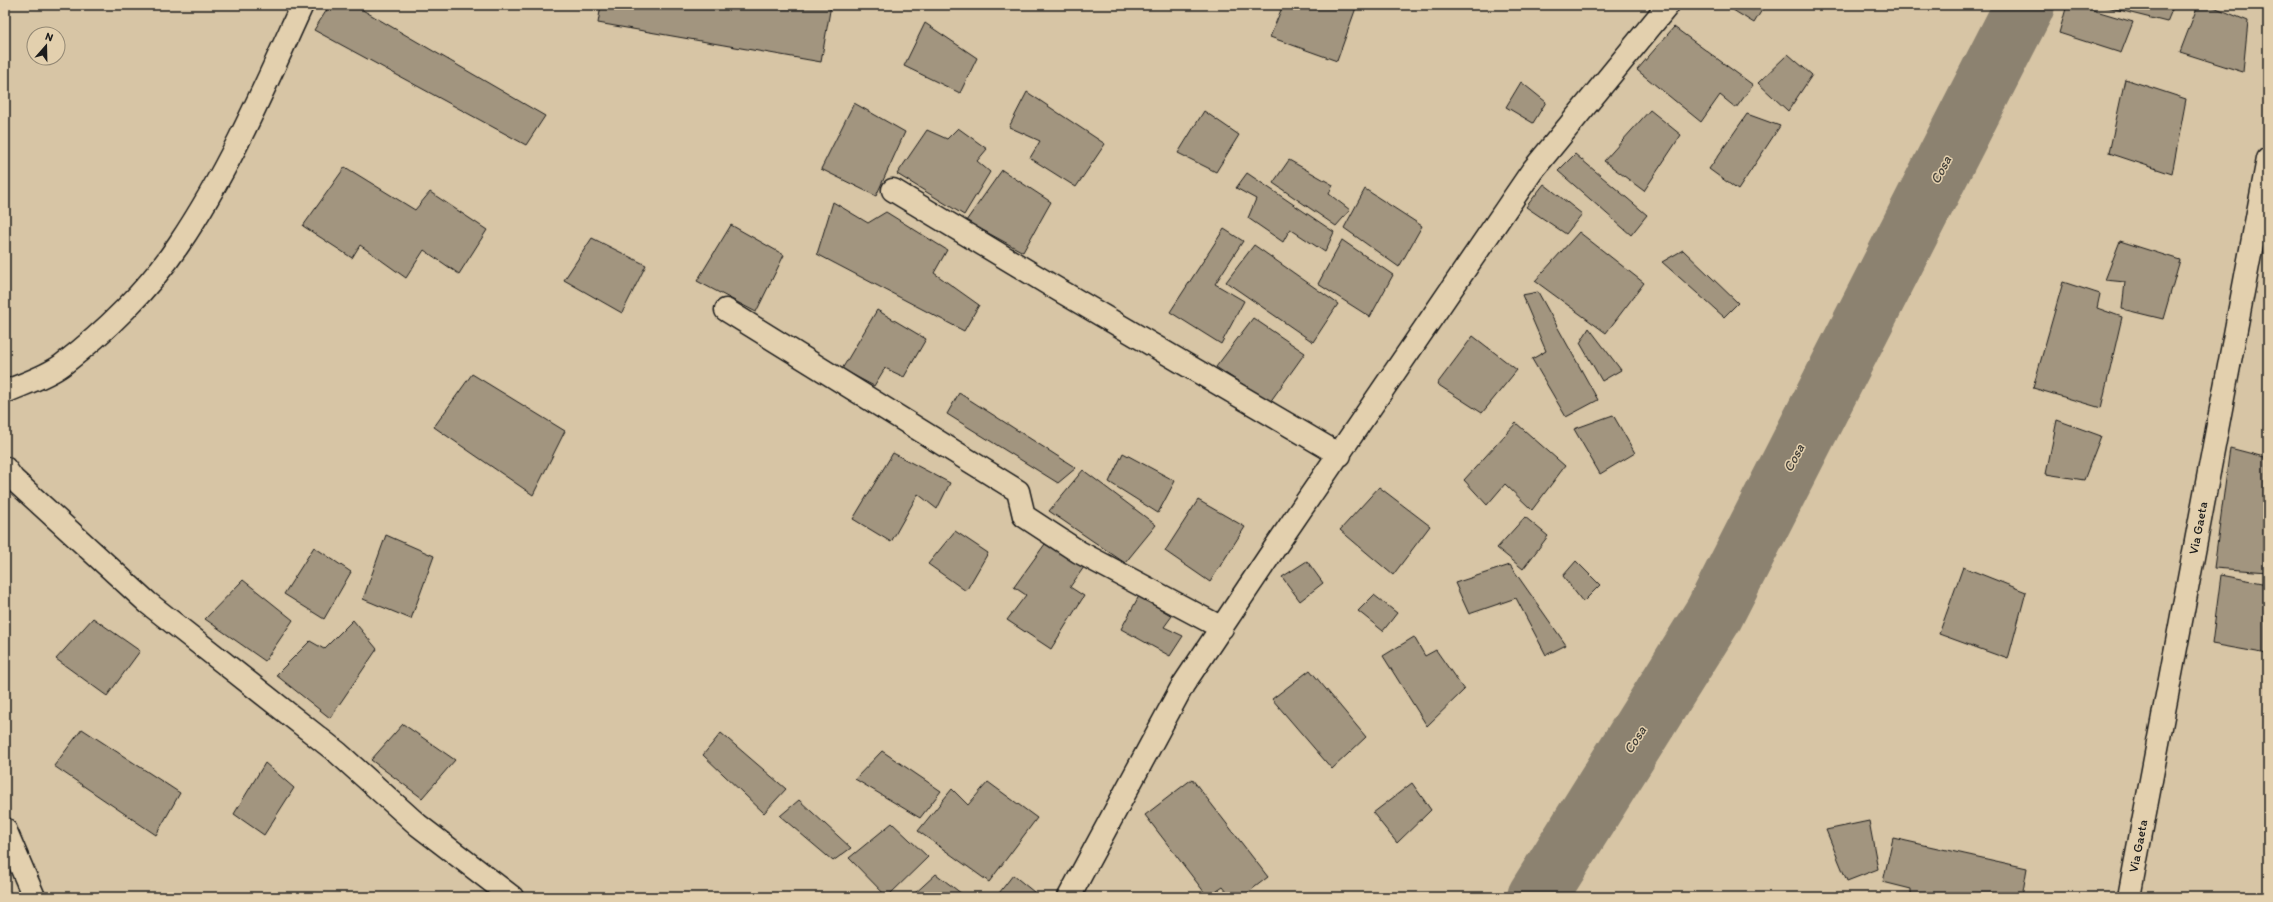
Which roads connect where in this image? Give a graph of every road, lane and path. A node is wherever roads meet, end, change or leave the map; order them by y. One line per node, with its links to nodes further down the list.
1 (302, 5): 6 (street)
2 (1668, 5): 7 (street)
3 (2268, 159): 14 (street, Via Gaeta)
4 (893, 190): 7 (street)
5 (726, 310): 9 (street)
6 (5, 392)
7 (1340, 455): 9 (street)
8 (5, 468): 12 (street)
9 (1222, 628): 13 (street)
10 (5, 829): 11 (street)
11 (34, 897)
12 (512, 897)
13 (1069, 897)
14 (2130, 897)

